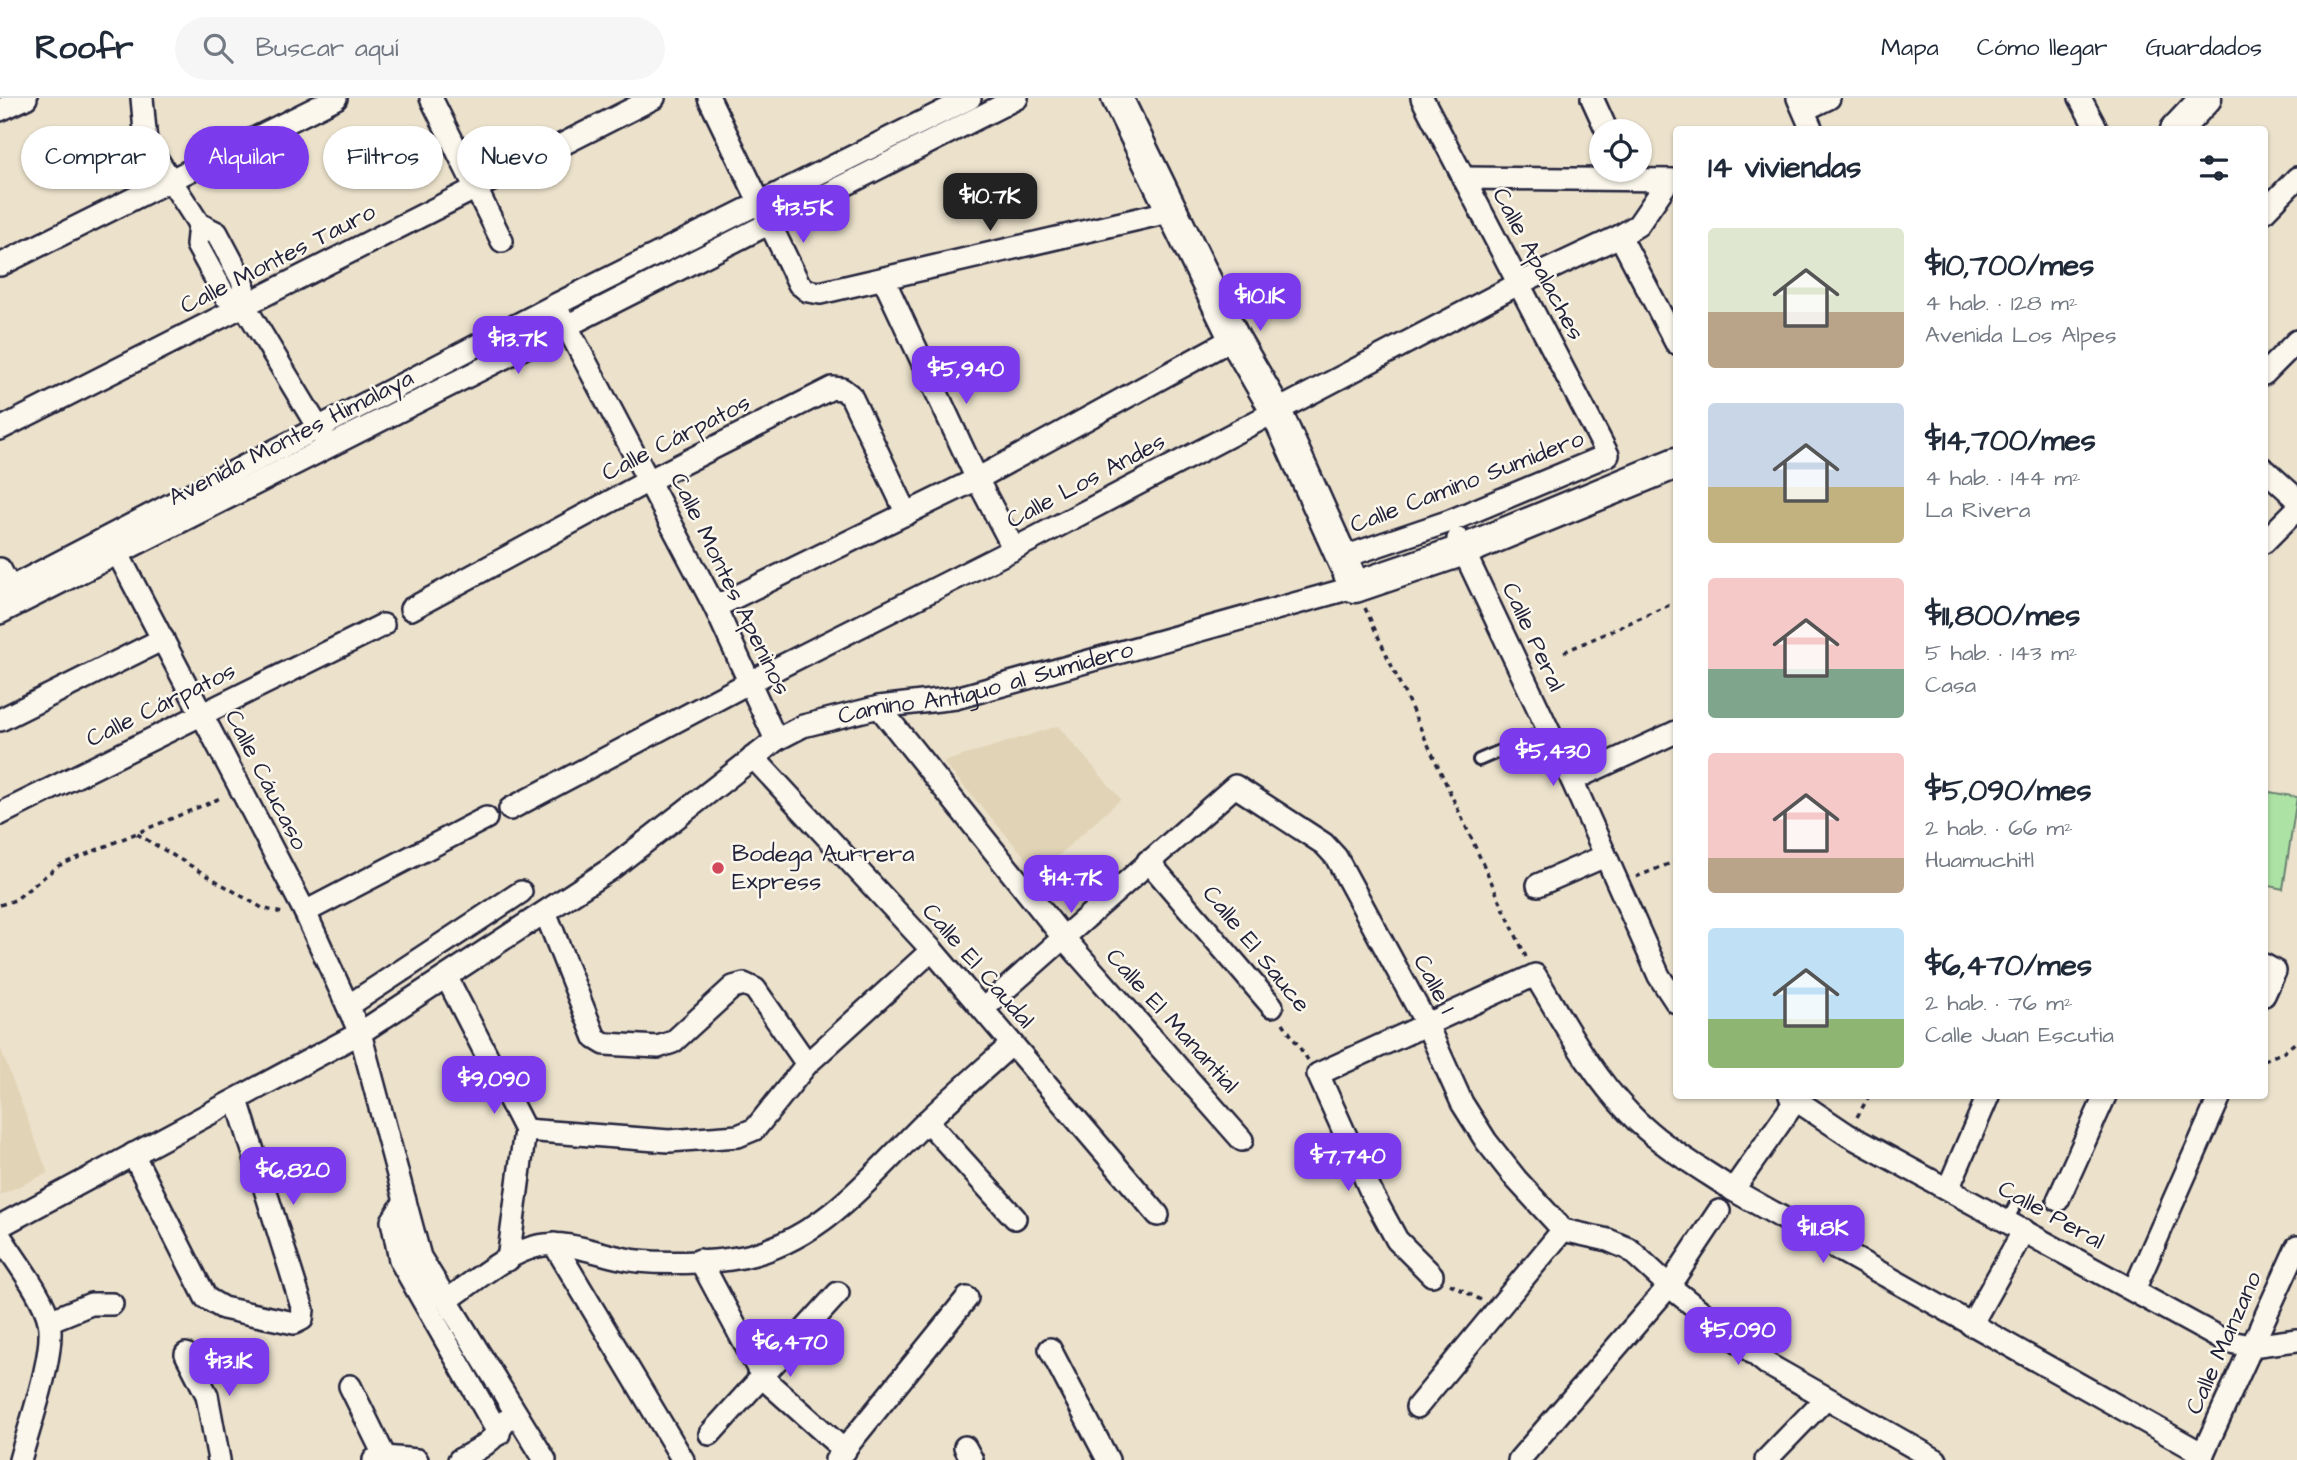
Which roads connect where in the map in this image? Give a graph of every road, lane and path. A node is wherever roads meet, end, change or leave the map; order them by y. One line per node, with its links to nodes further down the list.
1 (26, 98): 15 (street)
2 (142, 98): 25 (street)
3 (336, 98): 25 (street)
4 (431, 98): 26 (street)
5 (654, 98): 26 (street, Calle Montes Tauro)
6 (709, 98): 27 (street)
7 (970, 98): 27 (street, Avenida Montes Himalaya)
8 (1017, 98): 30 (street, Avenida Montes Himalaya)
9 (1116, 98): 29 (main road)
10 (1422, 98): 21 (street, Calle Apalaches)
11 (1592, 98): 17 (street)
12 (1829, 98): 16 (street)
13 (2080, 98): 18 (street)
14 (2206, 98): 19 (main road)
15 (0, 110)
16 (1805, 113)
17 (1602, 119)
18 (2095, 126)
19 (2180, 126)
20 (1589, 176): 21 (street)
21 (1463, 178): 35 (street, Calle Apalaches)
22 (1652, 178): 24 (street)
23 (2297, 178): 28 (street)
24 (1673, 180): 31 (street, Calle Los Andes)
25 (172, 181): 33 (street); 36 (street)
26 (474, 190): 32 (street); 36 (street, Calle Montes Tauro)
27 (760, 202): 30 (street); 37 (street, Avenida Montes Himalaya)
28 (2268, 208)
29 (1173, 211): 34 (street); 40 (main road)
30 (770, 222): 34 (street); 38 (street, Avenida Montes Himalaya)
31 (1620, 236): 35 (street, Calle Los Andes); 39 (street)
32 (502, 241)
33 (0, 265)
34 (884, 279): 53 (street)
35 (1520, 283): 43 (street, Calle Los Andes); 48 (street, Calle Apalaches)
36 (244, 305): 44 (street); 45 (street, Calle Montes Tauro)
37 (555, 305): 38 (street, Calle Montes Apeninos); 44 (street, Avenida Montes Himalaya)
38 (568, 328): 47 (street, Avenida Montes Himalaya); 52 (street, Calle Montes Apeninos)
39 (1673, 337)
40 (1234, 338): 43 (main road); 53 (street)
41 (2297, 341): 42 (street)
42 (2268, 370)
43 (1276, 410): 59 (street, Calle Los Andes); 62 (main road)
44 (318, 427): 46 (street, Avenida Montes Himalaya); 47 (street)
45 (0, 429)
46 (290, 442): 49 (street); 65 (street, Avenida Montes Himalaya)
47 (329, 447): 49 (street, Avenida Montes Himalaya)
48 (1608, 455): 57 (street, Calle Camino Sumidero)
49 (300, 463): 61 (street, Avenida Montes Himalaya)
50 (1673, 464): 60 (main road, Camino Antiguo al Sumidero)
51 (2268, 473): 54 (street)
52 (650, 480): 56 (street, Calle Cárpatos); 67 (street, Calle Montes Apeninos); 68 (street, Calle Cárpatos)
53 (977, 480): 56 (street); 59 (street)
54 (2297, 499)
55 (2297, 509): 58 (street)
56 (907, 514): 67 (street)
57 (1450, 522): 60 (street, Calle Peral); 62 (street, Calle Camino Sumidero)
58 (2268, 538)
59 (1014, 549): 72 (street, Calle Los Andes)
60 (1464, 550): 64 (main road, Camino Antiguo al Sumidero); 76 (street, Calle Peral)
61 (118, 554): 65 (street, Avenida Montes Himalaya); 70 (street, Calle Cáucaso)
62 (1344, 557): 64 (main road)
63 (0, 569): 65 (street)
64 (1355, 587): 73 (street, Camino Antiguo al Sumidero); 99 (path)
65 (7, 600)
66 (1673, 603): 71 (path)
67 (715, 607): 72 (street, Calle Montes Apeninos)
68 (411, 609)
69 (383, 625): 74 (street, Calle Cárpatos)
70 (163, 639): 74 (street, Calle Cáucaso); 75 (street)
71 (1564, 652)
72 (750, 681): 78 (street, Calle Montes Apeninos); 83 (street, Calle Los Andes)
73 (879, 708): 78 (street, Camino Antiguo al Sumidero); 96 (street, Calle El Manantial)
74 (202, 714): 82 (street, Calle Cáucaso); 84 (street, Calle Cárpatos)
75 (0, 720)
76 (1548, 730): 80 (lane); 81 (street, Calle Peral)
77 (1673, 733): 81 (street)
78 (776, 740): 79 (street, Camino Antiguo al Sumidero)
79 (753, 757): 95 (street, Camino Antiguo al Sumidero); 97 (street, Calle El Caudal)
80 (1479, 760)
81 (1572, 780): 87 (street, Calle Peral)
82 (242, 789): 86 (path); 94 (street, Calle Cáucaso)
83 (510, 809)
84 (0, 814)
85 (486, 818): 94 (street)
86 (136, 834): 93 (path); 94 (path)
87 (1605, 856): 90 (street); 91 (street, Calle Peral)
88 (1148, 861): 96 (street); 103 (street, Calle El Sauce); 105 (street, Calle 1)
89 (1673, 861): 91 (path)
90 (1538, 885)
91 (1618, 885): 98 (street, Calle Peral)
92 (521, 892): 102 (street)
93 (0, 905)
94 (305, 912): 102 (street, Calle Cáucaso)
95 (545, 914): 100 (street, Camino Antiguo al Sumidero); 110 (street)
96 (1062, 936): 104 (street); 122 (street, Calle El Manantial)
97 (932, 950): 104 (street, Calle El Caudal); 110 (street)
98 (1668, 972): 101 (street, Calle Peral)
99 (1535, 975): 105 (street); 125 (street)
100 (447, 978): 106 (street, Camino Antiguo al Sumidero); 120 (street)
101 (1673, 991)
102 (348, 1006): 106 (street, Calle Cáucaso)
103 (1272, 1006): 111 (path, Calle El Sauce)
104 (983, 1009): 108 (street, Calle El Caudal)
105 (1426, 1023): 111 (street); 133 (street, Calle 1)
106 (360, 1033): 118 (street, Camino Antiguo al Sumidero); 127 (street, Calle Cáucaso)
107 (2297, 1041): 109 (path)
108 (1012, 1044): 119 (street); 129 (street, Calle El Caudal)
109 (2268, 1058)
110 (807, 1064): 120 (street)
111 (1318, 1074): 139 (street)
112 (1792, 1099): 125 (street)
113 (1794, 1099): 121 (street, Calle Peral)
114 (1866, 1099): 121 (path)
115 (1987, 1099): 124 (street)
116 (2104, 1099): 126 (street)
117 (2219, 1099): 141 (street)
118 (237, 1100): 123 (street, Camino Antiguo al Sumidero); 123 (street)
119 (927, 1121): 131 (street); 138 (street)
120 (526, 1130): 137 (street)
121 (1848, 1135): 124 (street, Calle Peral)
122 (1242, 1140)
123 (133, 1154): 132 (street, Camino Antiguo al Sumidero)
124 (1948, 1189): 130 (street, Calle Peral)
125 (1733, 1190): 148 (street)
126 (2057, 1200)
127 (405, 1201): 144 (street, Calle Cáucaso); 158 (street)
128 (1719, 1211): 140 (street)
129 (1158, 1214)
130 (2016, 1217): 141 (street, Calle Peral); 148 (street)
131 (1015, 1218)
132 (0, 1226)
133 (1563, 1230): 140 (street); 146 (street)
134 (0, 1236): 147 (street)
135 (554, 1244): 137 (street); 138 (street); 162 (street)
136 (2297, 1247): 150 (street, Calle Manzano)
137 (508, 1260): 144 (street)
138 (700, 1260): 153 (street)
139 (1432, 1275): 146 (path)
140 (1668, 1286): 155 (street); 170 (street)
141 (2134, 1290): 150 (street, Calle Peral)
142 (838, 1293): 153 (street)
143 (967, 1298): 160 (street)
144 (447, 1300): 156 (street, Calle Cáucaso)
145 (112, 1304): 147 (street)
146 (1498, 1309): 157 (street)
147 (49, 1321): 164 (street)
148 (1971, 1325): 161 (street)
149 (2297, 1340): 150 (street, Calle Peral)
150 (2251, 1346): 161 (street, Calle Manzano)
151 (1049, 1349): 169 (street)
152 (186, 1354): 165 (street)
153 (763, 1378): 159 (street); 160 (street)
154 (350, 1386): 163 (street)
155 (1825, 1399): 171 (street); 172 (street)
156 (513, 1407): 158 (street); 168 (street, Calle Cáucaso)
157 (1417, 1407)
158 (499, 1434): 167 (street)
159 (710, 1434)
160 (840, 1455)
161 (2202, 1457)
162 (676, 1458)
163 (379, 1459): 166 (street)
164 (20, 1460)
165 (219, 1460)
166 (417, 1460)
167 (458, 1460)
168 (545, 1460)
169 (1108, 1460)
170 (1519, 1460)
171 (1766, 1460)
172 (1936, 1460)

